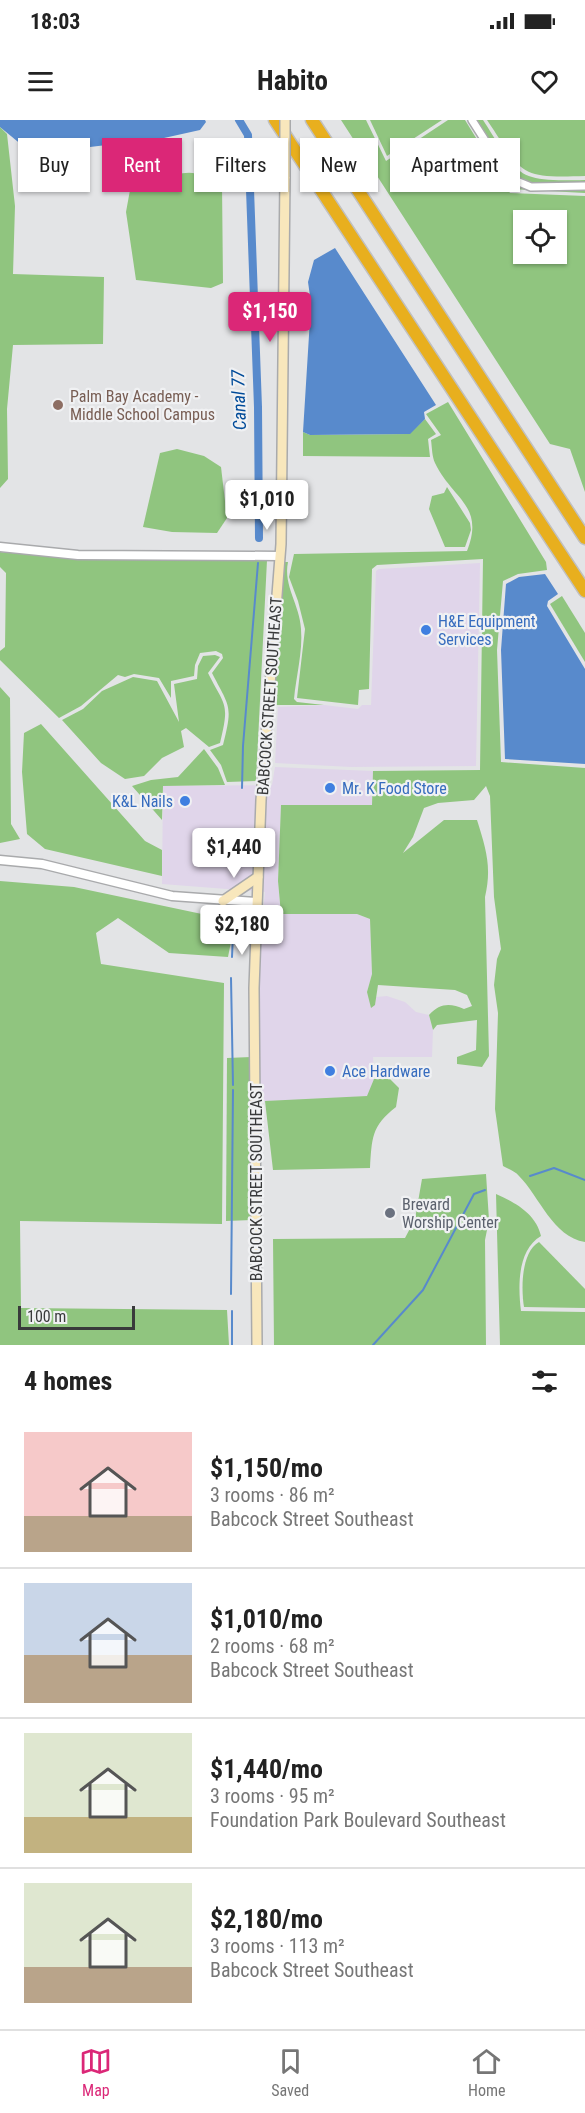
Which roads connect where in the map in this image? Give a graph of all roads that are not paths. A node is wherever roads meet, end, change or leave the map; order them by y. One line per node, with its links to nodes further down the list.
1 (275, 120): 9 (highway)
2 (285, 120): 8 (main road, BABCOCK STREET SOUTHEAST, bridge)
3 (312, 120): 6 (highway)
4 (471, 120): 5 (street)
5 (585, 186)
6 (585, 538)
7 (0, 547): 8 (street)
8 (280, 555): 11 (main road, BABCOCK STREET SOUTHEAST)
9 (585, 591)
10 (0, 860): 12 (street)
11 (258, 877): 12 (main road); 13 (main road, BABCOCK STREET SOUTHEAST)
12 (223, 901): 13 (street)
13 (258, 902): 14 (main road, BABCOCK STREET SOUTHEAST)
14 (257, 1345)

